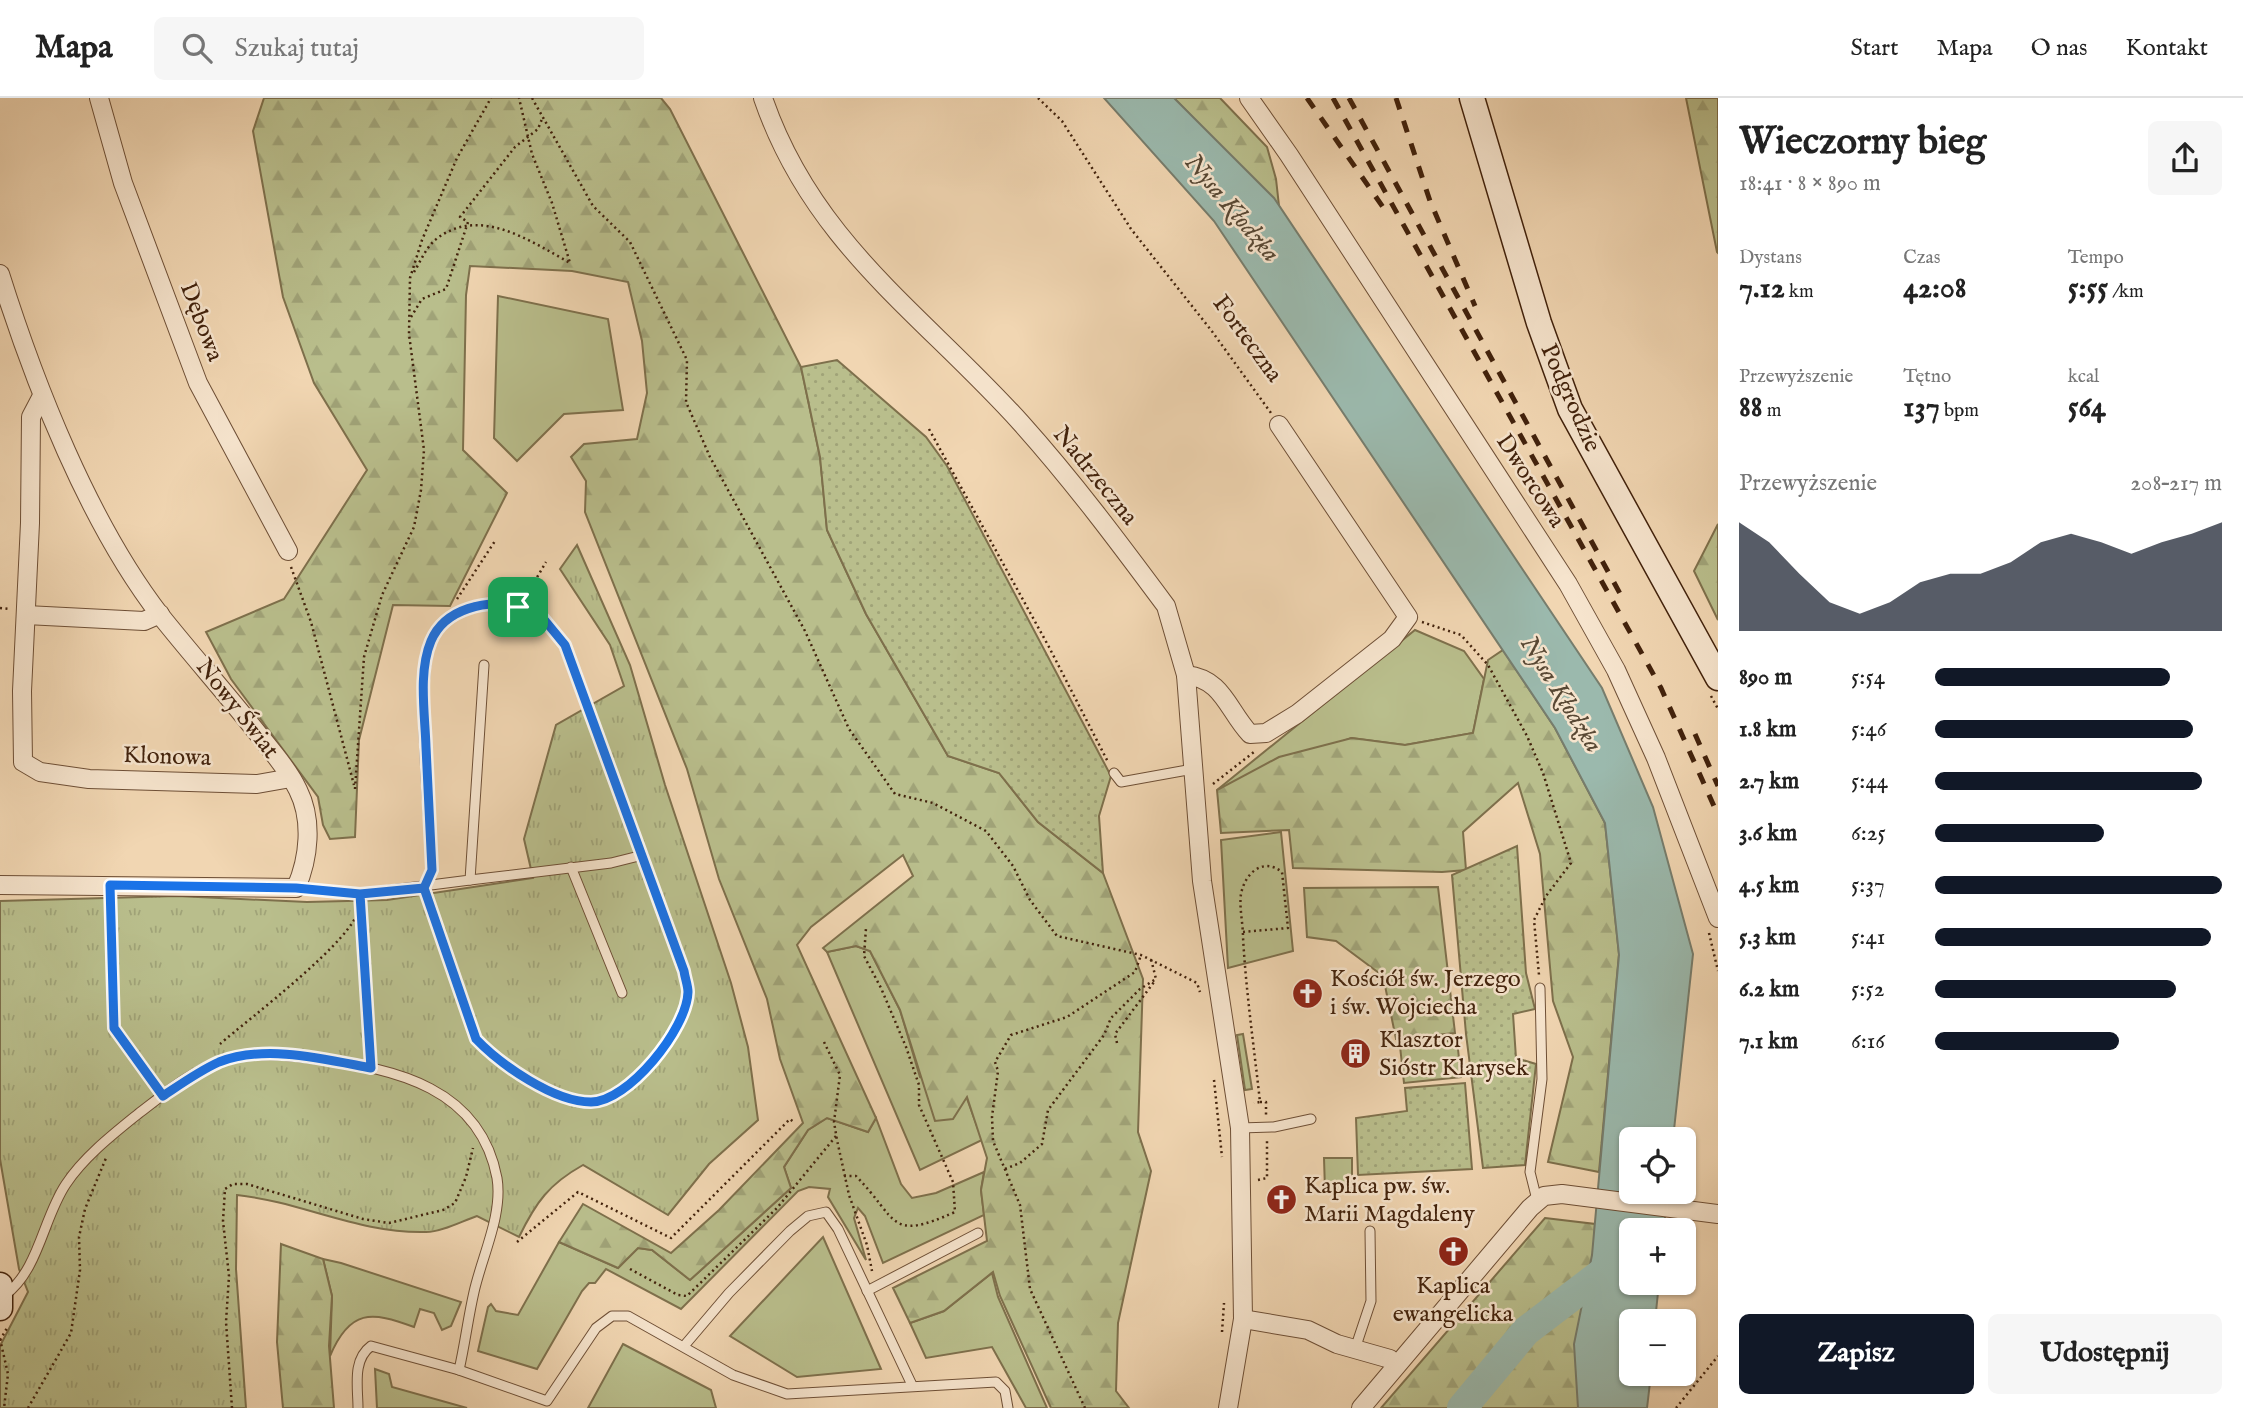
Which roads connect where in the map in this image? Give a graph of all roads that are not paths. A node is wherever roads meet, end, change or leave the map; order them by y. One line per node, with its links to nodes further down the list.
1 (99, 98): 8 (street, Dębowa)
2 (763, 98): 12 (street, Nadrzeczna)
3 (1249, 98): 24 (street, Dworcowa)
4 (1472, 98): 13 (main road, Podgrodzie)
5 (0, 276): 6 (street, Nowy Świat)
6 (42, 396): 9 (street, Nowy Świat); 10 (street)
7 (1279, 425): 12 (street)
8 (288, 551)
9 (159, 614): 10 (street); 16 (street, Nowy Świat)
10 (26, 615): 16 (street, Klonowa)
11 (484, 665): 19 (lane)
12 (1186, 675): 14 (street, Nadrzeczna)
13 (1718, 678)
14 (1193, 769): 15 (lane); 29 (street, Nadrzeczna)
15 (1114, 773)
16 (291, 778): 22 (street, Nowy Świat)
17 (643, 855): 18 (lane); 23 (lane); 23 (lane)
18 (571, 867): 19 (lane); 26 (lane)
19 (470, 880): 23 (lane)
20 (0, 885): 21 (street)
21 (110, 885): 22 (street); 27 (lane)
22 (296, 888): 23 (lane)
23 (424, 888)
24 (1713, 922)
25 (1540, 988): 30 (lane)
26 (622, 993)
27 (163, 1096): 35 (lane); 40 (lane)
28 (1311, 1119): 29 (lane)
29 (1240, 1128): 36 (street, Nadrzeczna)
30 (1537, 1200): 31 (street); 39 (street)
31 (1718, 1214)
32 (1370, 1231): 38 (lane)
33 (978, 1233): 34 (lane)
34 (867, 1291): 37 (lane); 41 (lane)
35 (0, 1297)
36 (1242, 1319): 38 (street); 45 (street, Nadrzeczna)
37 (684, 1346): 41 (lane); 42 (lane)
38 (1355, 1349): 39 (street)
39 (1396, 1365): 46 (street)
40 (459, 1370): 42 (lane); 43 (lane)
41 (912, 1385): 44 (lane)
42 (546, 1404)
43 (358, 1408)
44 (1008, 1408)
45 (1228, 1408)
46 (1361, 1408)

